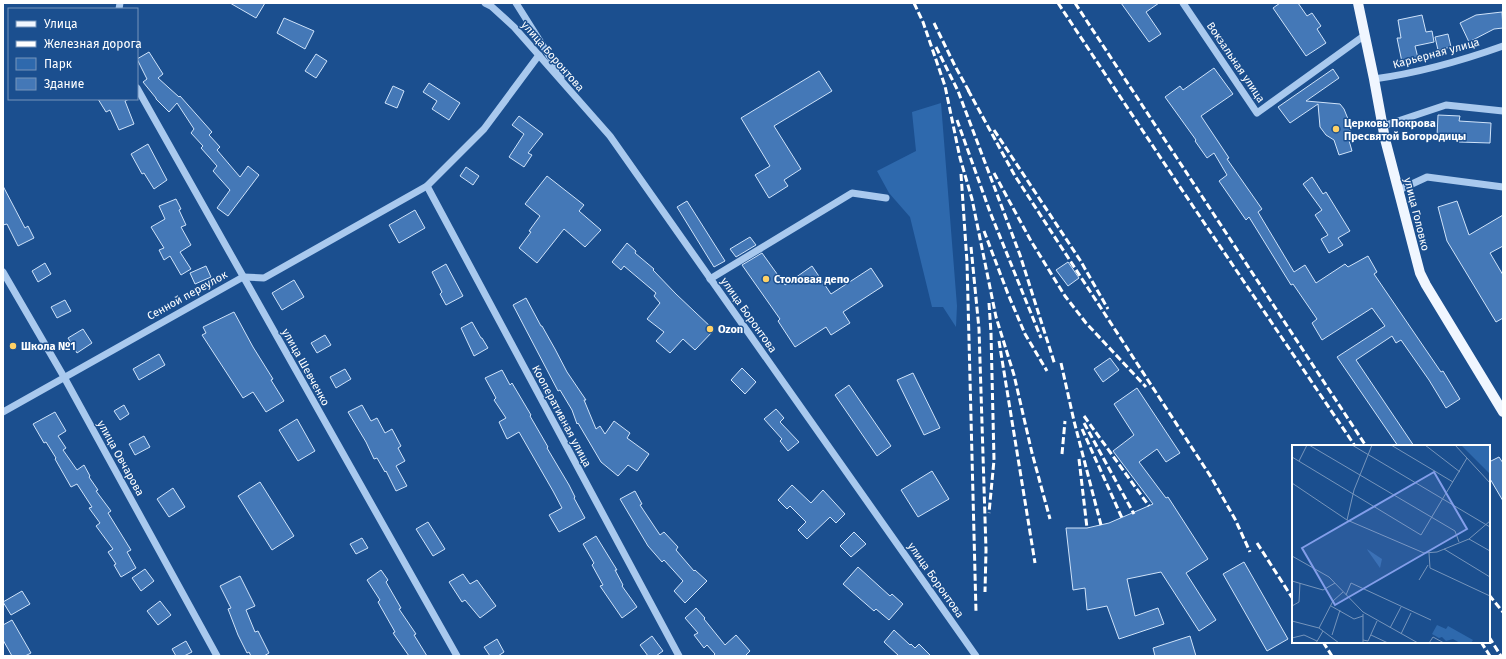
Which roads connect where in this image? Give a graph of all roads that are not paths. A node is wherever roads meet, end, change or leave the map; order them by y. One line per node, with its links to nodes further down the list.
1 (485, 3): 7 (street, улица Боронтова)
2 (516, 3): 10 (street)
3 (1183, 3): 5 (street, Вокзальная улица)
4 (1358, 3): 5 (main road, улица Головко)
5 (1365, 35): 8 (main road, улица Головко)
6 (1503, 46): 8 (street, Карьерная улица)
7 (539, 55): 10 (street, улица Боронтова); 13 (street, Сенной переулок)
8 (1374, 79): 12 (main road, улица Головко)
9 (138, 90): 18 (street, улица Шевченко)
10 (576, 99): 19 (street, улица Боронтова)
11 (1503, 111): 12 (street)
12 (1382, 126): 15 (main road, улица Головко)
13 (427, 186): 18 (street, Сенной переулок); 25 (street, Кооперативная улица)
14 (1503, 187): 15 (street)
15 (1399, 190): 22 (main road, улица Головко)
16 (886, 198): 19 (street)
17 (3, 272): 20 (street, улица Овчарова)
18 (243, 276): 20 (street, Сенной переулок); 24 (street, улица Шевченко)
19 (710, 280): 26 (street, улица Боронтова)
20 (64, 377): 21 (street, Сенной переулок); 23 (street, улица Овчарова)
21 (3, 412)
22 (1503, 412)
23 (217, 656)
24 (457, 656)
25 (679, 656)
26 (976, 656)

